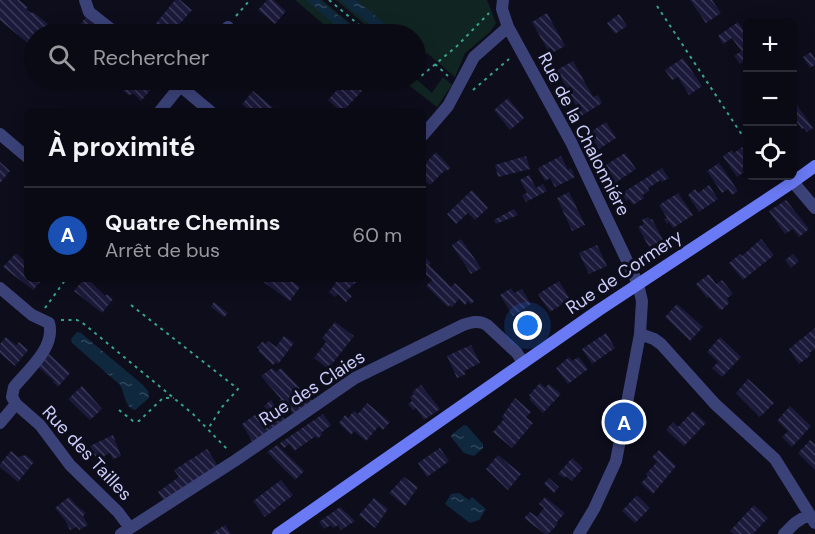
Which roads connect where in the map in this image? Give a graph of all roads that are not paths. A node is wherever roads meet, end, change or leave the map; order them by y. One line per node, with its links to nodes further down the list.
1 (85, 0): 3 (street)
2 (498, 4): 4 (street, Rue de la Chalonniére)
3 (104, 24)
4 (508, 27): 9 (street); 15 (street, Rue de la Chalonniére)
5 (173, 90): 7 (street)
6 (188, 90): 8 (street)
7 (162, 108)
8 (207, 108)
9 (426, 132)
10 (0, 134): 11 (street)
11 (24, 154)
12 (815, 166): 13 (main road, Rue de Cormery)
13 (793, 182): 14 (street); 15 (main road, Rue de Cormery)
14 (815, 208)
15 (638, 284): 17 (street, Rue de la Chalonniére); 18 (main road, Rue de Cormery)
16 (0, 288): 19 (street, Rue des Tailles)
17 (640, 334): 21 (street); 24 (street, Rue de la Chalonniére)
18 (523, 363): 22 (street, Rue des Claies); 23 (main road, Rue de Cormery)
19 (16, 404): 20 (street, Rue des Tailles); 22 (street, Rue des Tailles)
20 (0, 423)
21 (812, 518): 25 (street)
22 (125, 531)
23 (278, 534)
24 (579, 534)
25 (784, 534)

